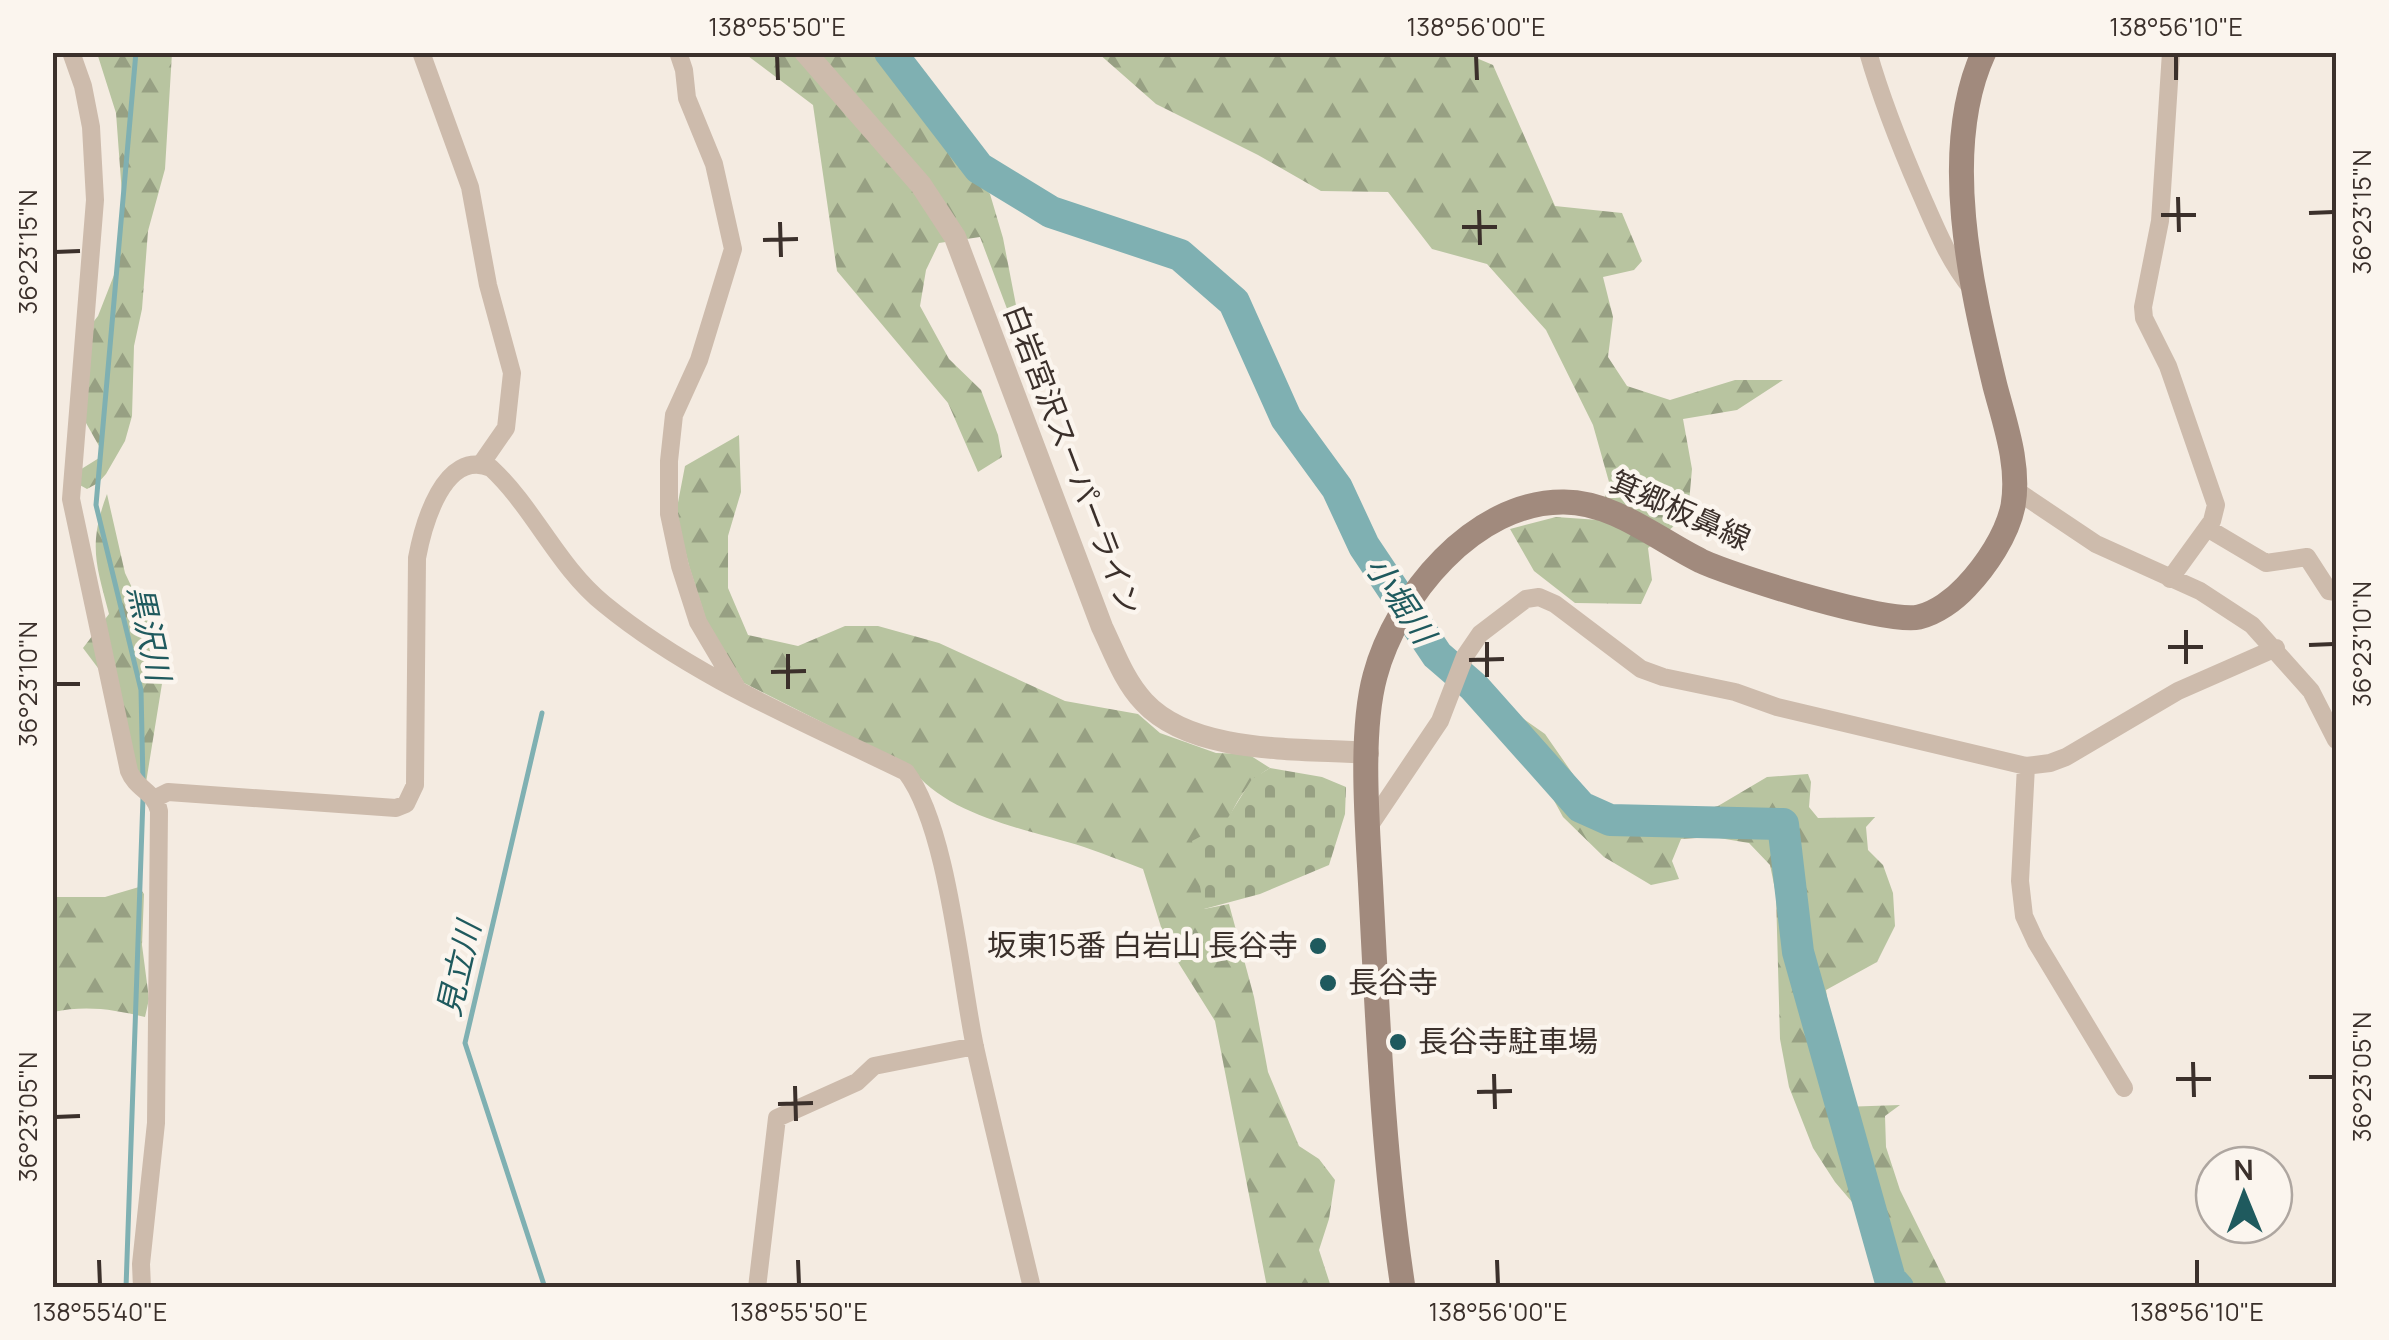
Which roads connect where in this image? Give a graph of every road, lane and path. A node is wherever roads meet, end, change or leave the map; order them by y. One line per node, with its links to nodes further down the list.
1 (71, 52): 19 (street)
2 (421, 52): 9 (street)
3 (678, 52): 15 (street)
4 (805, 52): 17 (street, 白岩宮沢スーパーライン)
5 (1868, 52): 8 (street)
6 (1984, 52): 8 (main road, 箕郷板鼻線)
7 (2171, 52): 11 (street)
8 (1972, 289): 10 (main road, 箕郷板鼻線)
9 (480, 464): 15 (street); 19 (street)
10 (2014, 489): 12 (street); 17 (main road, 箕郷板鼻線)
11 (2208, 528): 12 (street); 13 (street)
12 (2170, 579): 14 (street)
13 (2336, 592)
14 (2276, 648): 16 (street); 18 (street)
15 (737, 688): 21 (street)
16 (2336, 740)
17 (1368, 753): 20 (main road, 箕郷板鼻線)
18 (2026, 766): 20 (street); 22 (street)
19 (156, 798): 23 (street)
20 (1368, 828): 26 (main road, 箕郷板鼻線)
21 (975, 1046): 24 (street); 25 (street)
22 (2124, 1088)
23 (142, 1288)
24 (756, 1288)
25 (1032, 1288)
26 (1403, 1288)

